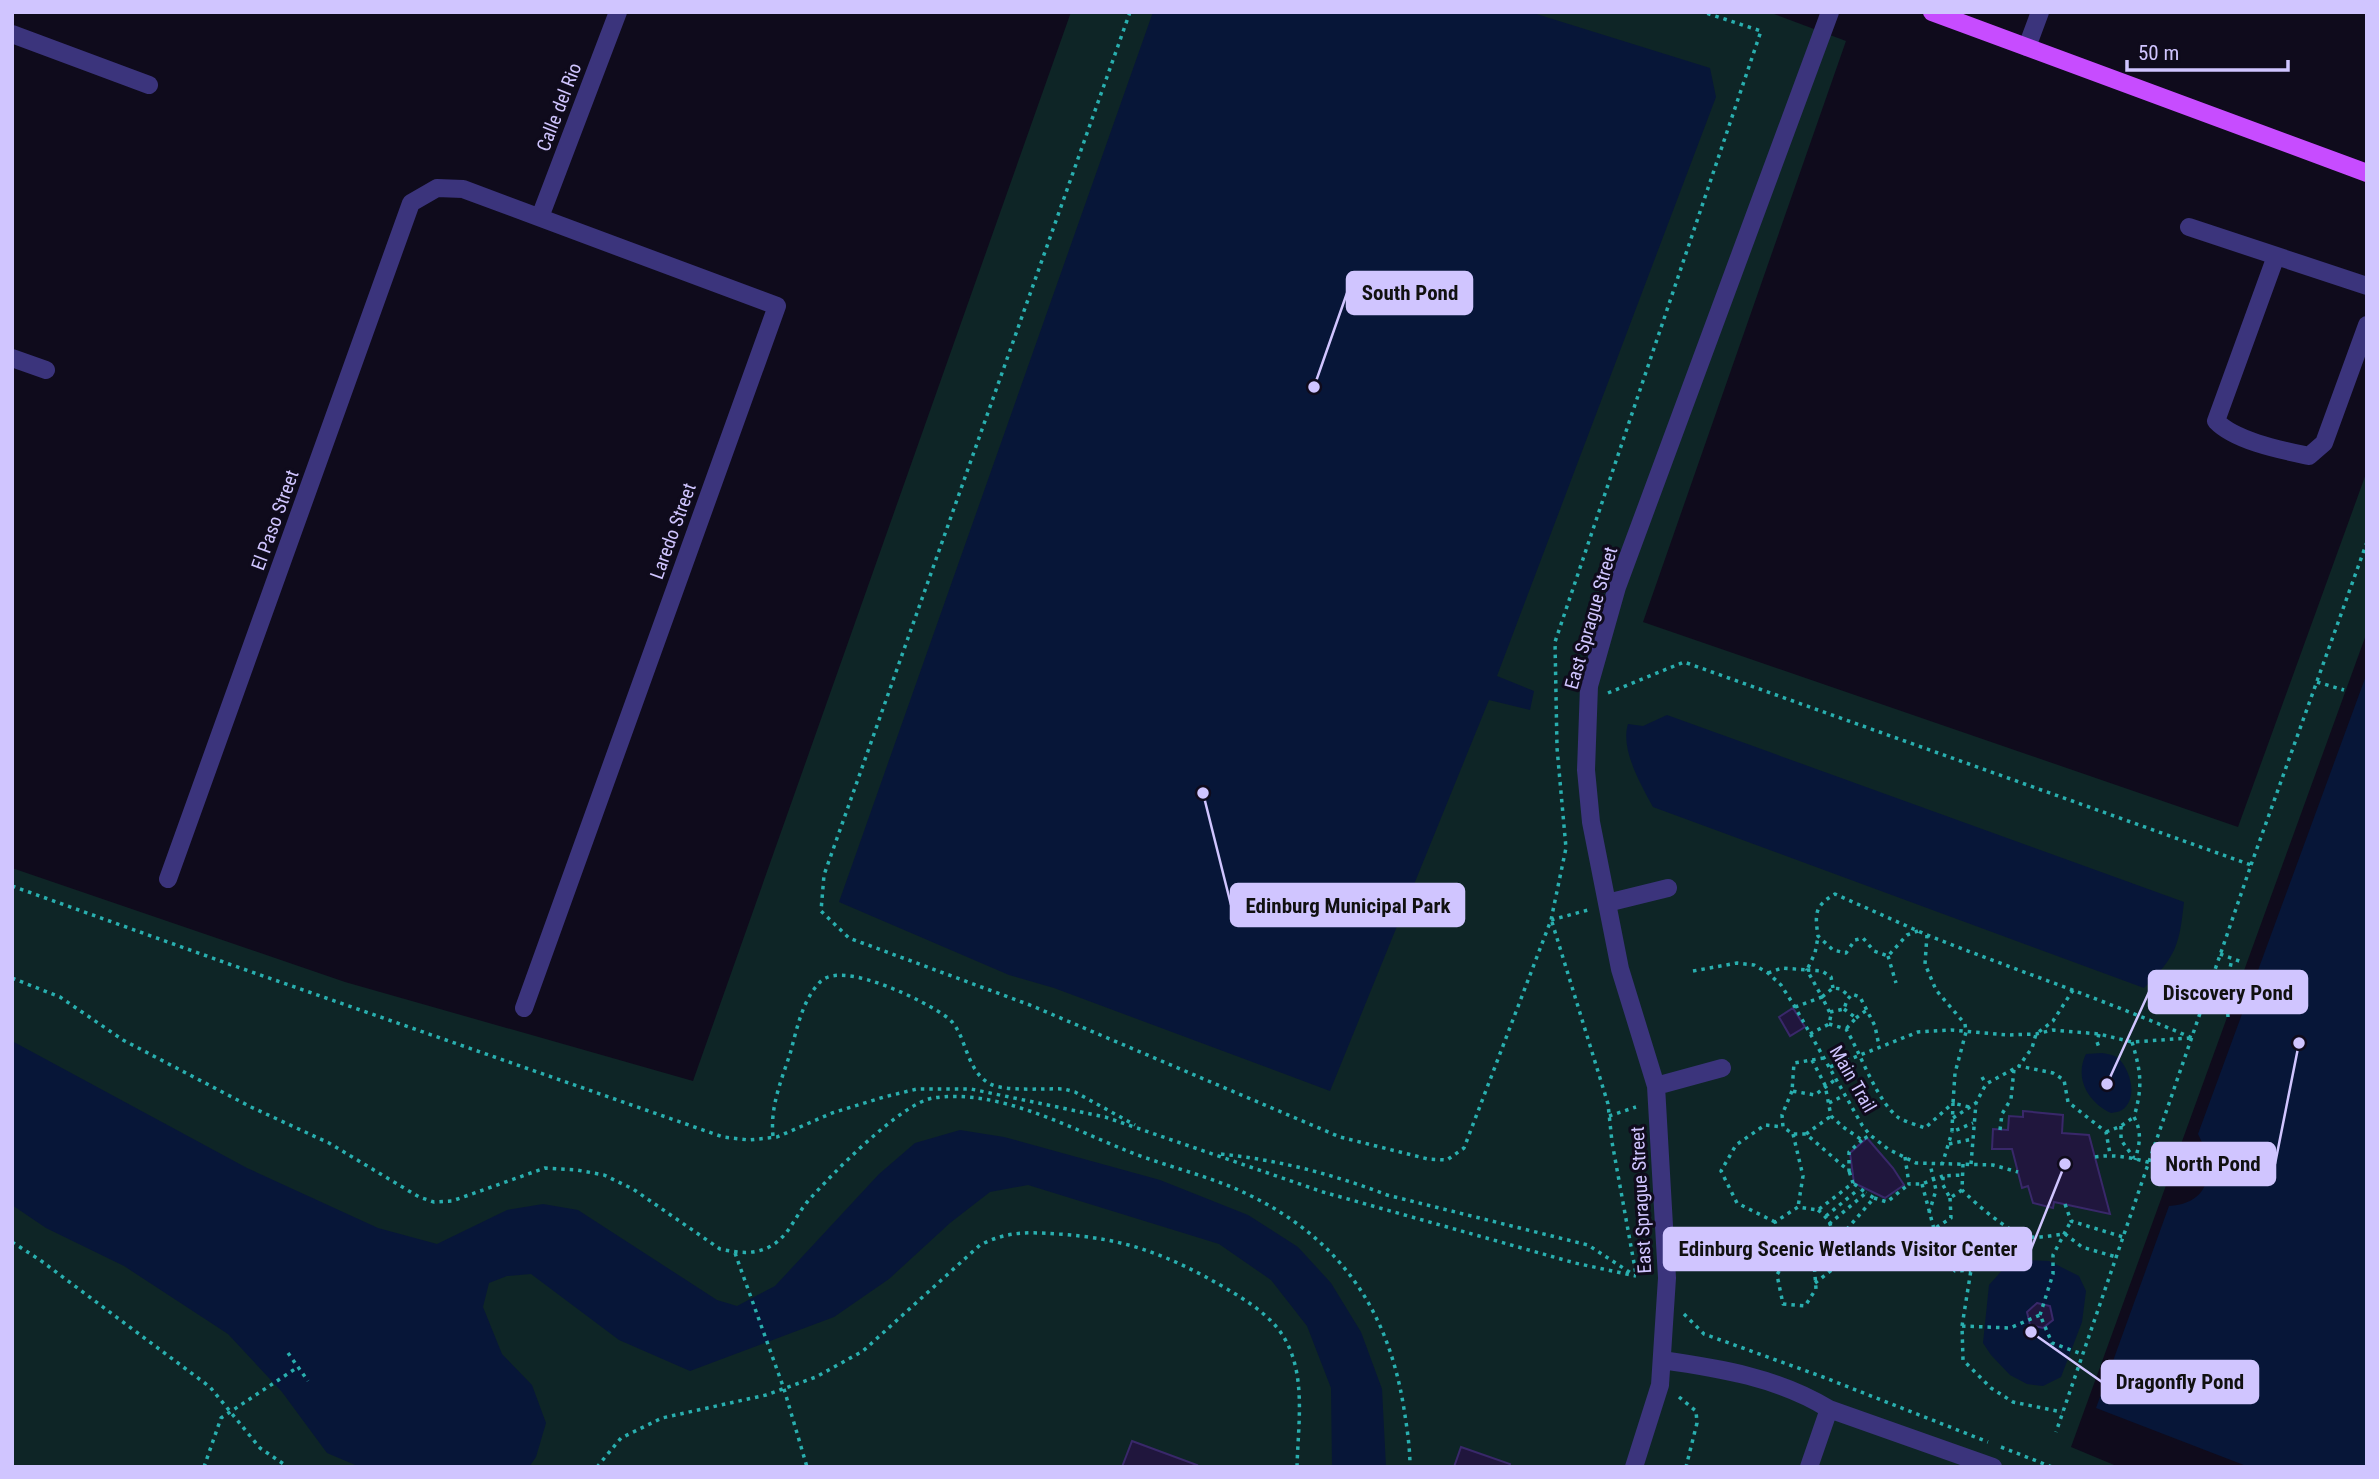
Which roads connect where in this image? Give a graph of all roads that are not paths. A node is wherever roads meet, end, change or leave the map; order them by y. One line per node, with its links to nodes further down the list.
1 (618, 12): 9 (street, Calle del Rio)
2 (1830, 12): 18 (street, East Sprague Street)
3 (1932, 12): 6 (main road)
4 (2040, 12): 6 (street)
5 (12, 34): 7 (street)
6 (2028, 47): 8 (main road)
7 (149, 85)
8 (2367, 173)
9 (540, 218): 16 (street, El Paso Street); 19 (street, Laredo Street)
10 (2189, 227): 11 (street)
11 (2276, 256): 12 (street); 13 (street)
12 (2367, 286)
13 (2367, 325)
14 (12, 358): 15 (street)
15 (46, 370)
16 (168, 879)
17 (1668, 888): 18 (street)
18 (1607, 903): 21 (street, East Sprague Street)
19 (524, 1008)
20 (1722, 1068): 21 (street)
21 (1656, 1086): 22 (street, East Sprague Street)
22 (1662, 1360): 23 (street); 24 (street, East Sprague Street)
23 (1829, 1409): 25 (street); 26 (street)
24 (1634, 1467)
25 (1809, 1467)
26 (1993, 1467)

